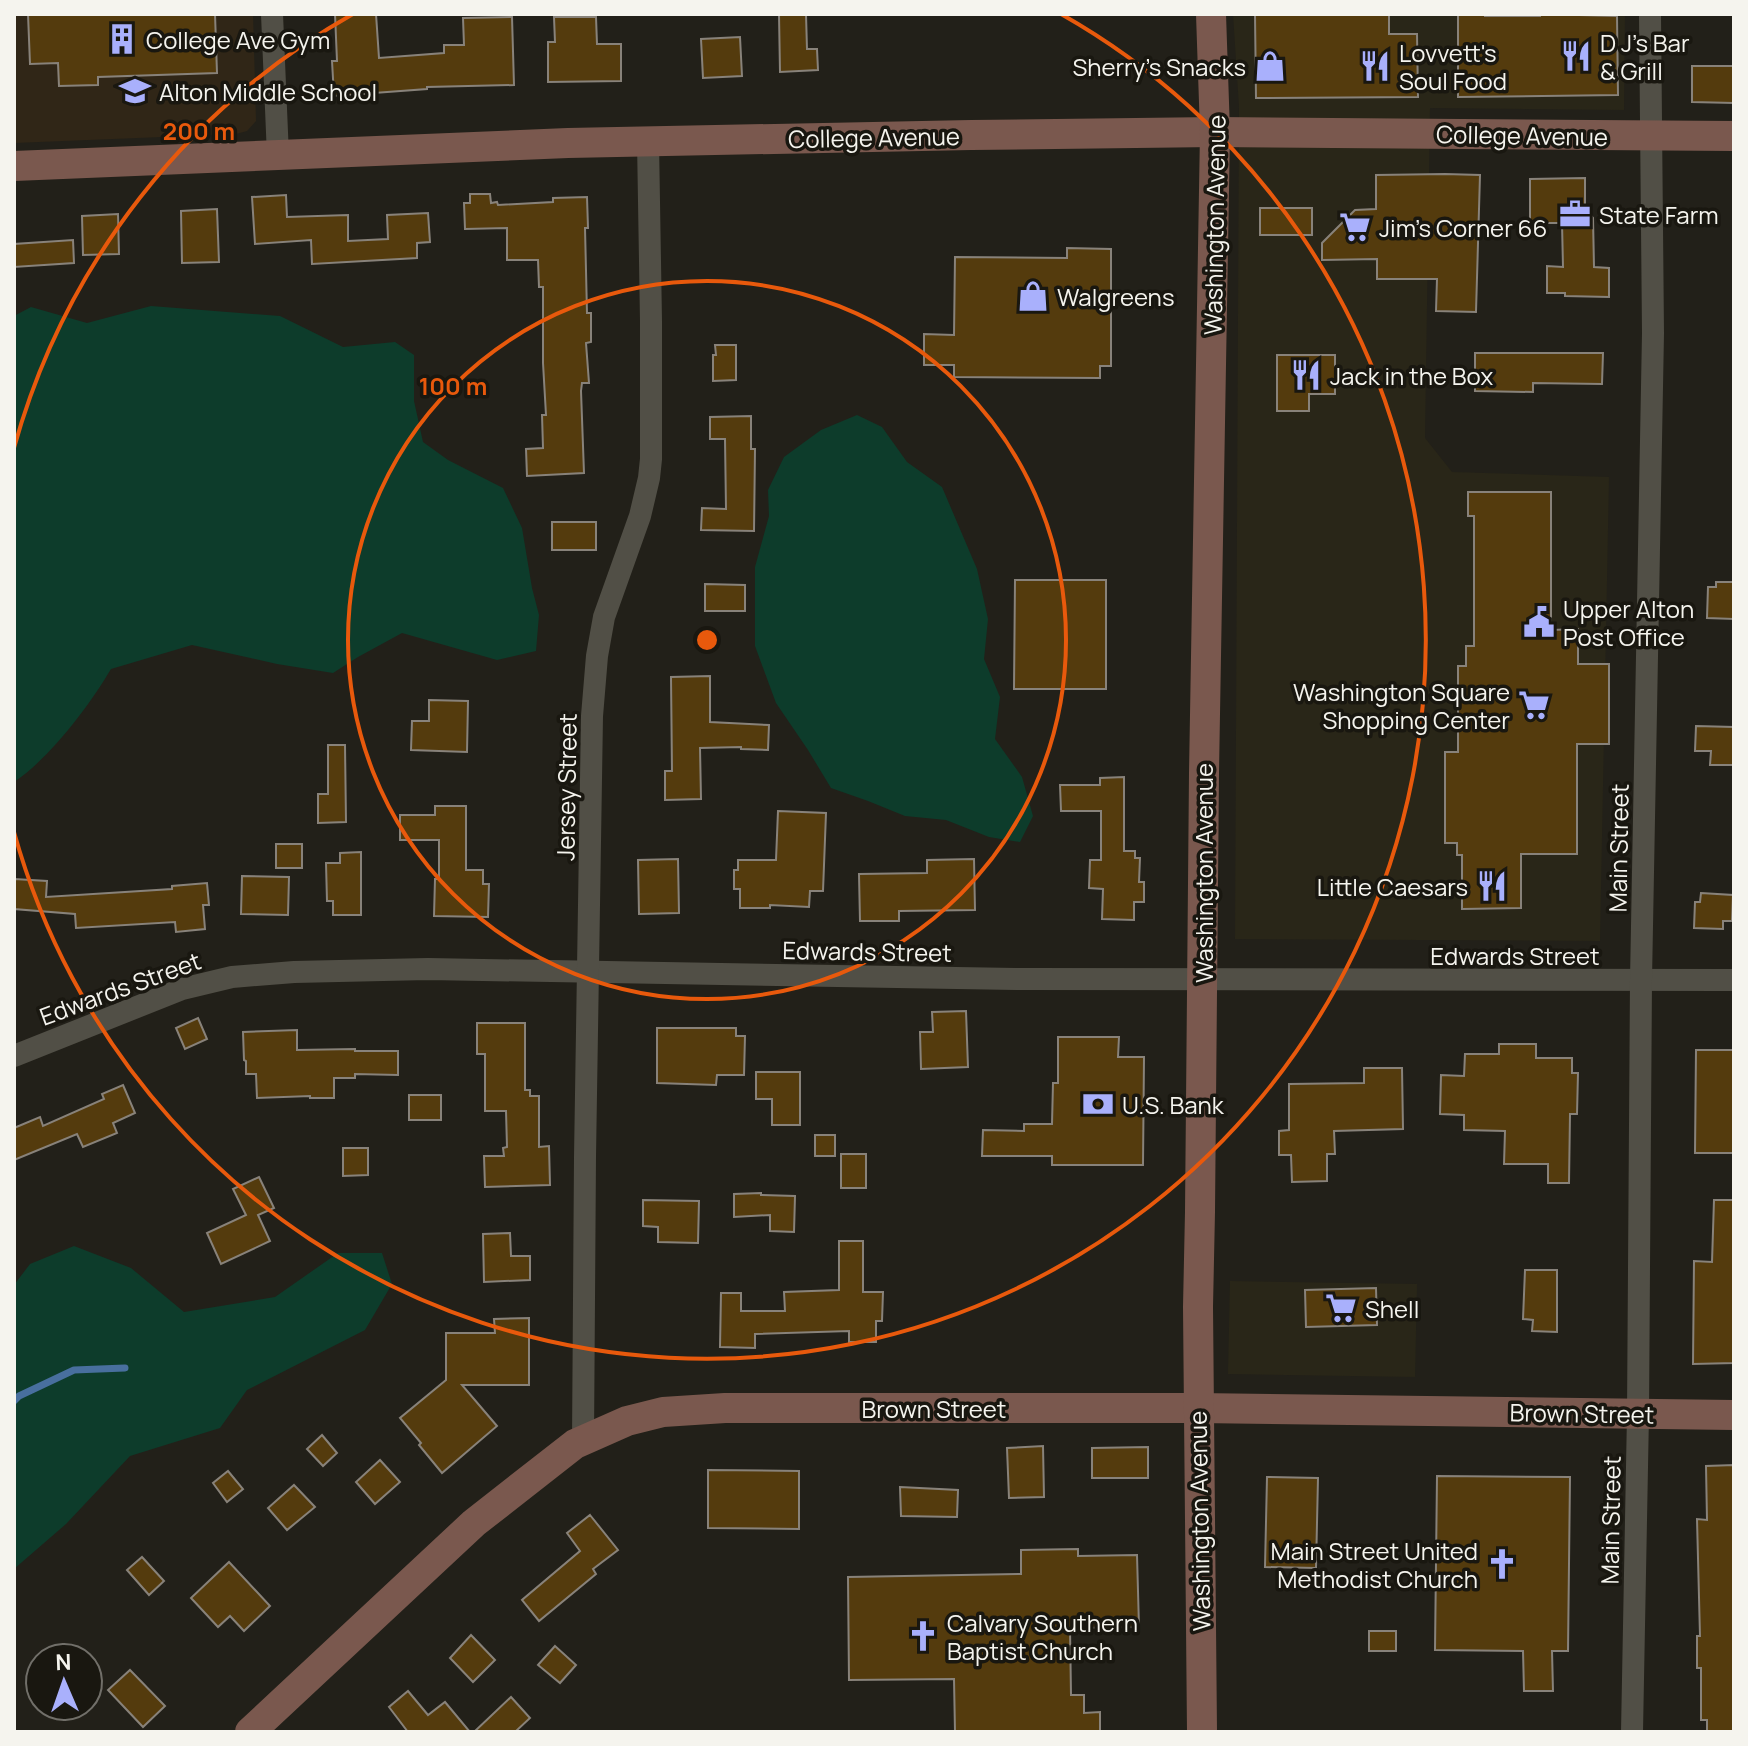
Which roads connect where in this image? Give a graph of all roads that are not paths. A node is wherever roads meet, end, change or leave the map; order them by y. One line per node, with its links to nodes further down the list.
1 (272, 14): 8 (street)
2 (1211, 14): 4 (main road, Washington Avenue)
3 (1650, 14): 6 (street, Main Street)
4 (1215, 132): 6 (main road, College Avenue); 7 (main road, College Avenue); 11 (main road, Washington Avenue)
5 (1734, 136): 6 (main road, College Avenue)
6 (1651, 137): 12 (street, Main Street)
7 (648, 141): 8 (main road, College Avenue); 10 (street, Jersey Street)
8 (278, 156): 9 (main road, College Avenue)
9 (14, 166)
10 (588, 973): 11 (street, Edwards Street); 14 (street, Edwards Street); 18 (street, Jersey Street)
11 (1202, 979): 12 (street, Edwards Street); 15 (main road, Washington Avenue)
12 (1641, 980): 13 (street, Edwards Street); 16 (street, Main Street)
13 (1734, 980)
14 (14, 1056)
15 (1197, 1408): 16 (main road, Brown Street); 18 (main road, Brown Street); 20 (main road, Washington Avenue)
16 (1638, 1414): 17 (main road, Brown Street); 21 (street, Main Street)
17 (1734, 1415)
18 (583, 1441): 19 (main road, Brown Street)
19 (250, 1732)
20 (1202, 1732)
21 (1632, 1732)

